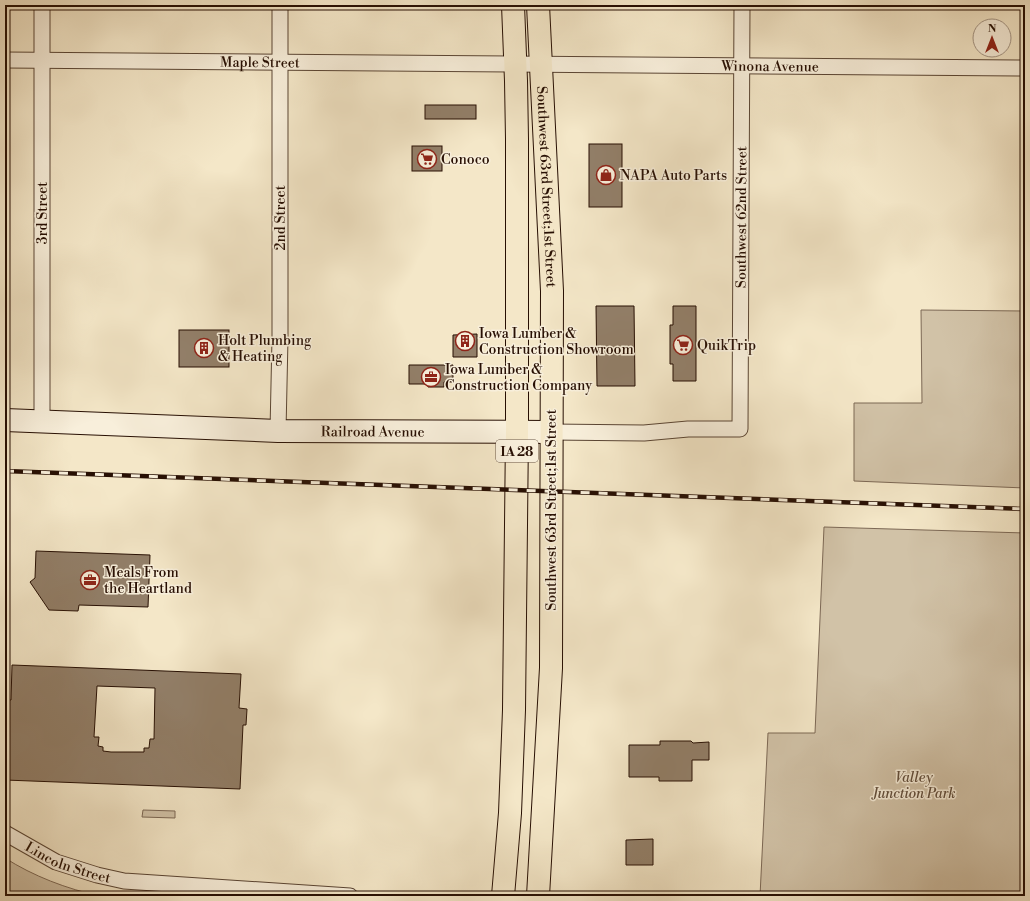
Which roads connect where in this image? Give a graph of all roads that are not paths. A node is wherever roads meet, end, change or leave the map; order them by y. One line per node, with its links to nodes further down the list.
1 (42, 5): 7 (street, 3rd Street)
2 (280, 5): 8 (street, 2nd Street)
3 (513, 5): 9 (main road, Southwest 63rd Street;1st Street / IA 28)
4 (538, 5): 10 (main road, Southwest 63rd Street;1st Street / IA 28)
5 (742, 5): 11 (street, Southwest 62nd Street)
6 (5, 60): 7 (street, Maple Street)
7 (42, 60): 8 (street, Maple Street); 14 (street, 3rd Street)
8 (280, 62): 9 (street, Maple Street); 16 (street, 2nd Street)
9 (516, 64): 10 (street, Winona Avenue); 17 (main road, Southwest 63rd Street;1st Street / IA 28)
10 (541, 65): 11 (street, Winona Avenue); 18 (main road, Southwest 63rd Street;1st Street / IA 28)
11 (742, 66): 12 (street, Winona Avenue); 15 (street, Southwest 62nd Street)
12 (1025, 68)
13 (5, 420): 14 (main road, Railroad Avenue)
14 (42, 421): 16 (main road, Railroad Avenue)
15 (740, 429): 18 (street, Railroad Avenue)
16 (278, 430): 17 (main road, Railroad Avenue)
17 (517, 432): 18 (main road, Railroad Avenue); 21 (main road, Southwest 63rd Street;1st Street / IA 28)
18 (551, 432): 22 (main road, Southwest 63rd Street;1st Street / IA 28)
19 (5, 833): 20 (street, Lincoln Street)
20 (350, 896)
21 (503, 896)
22 (538, 896)

